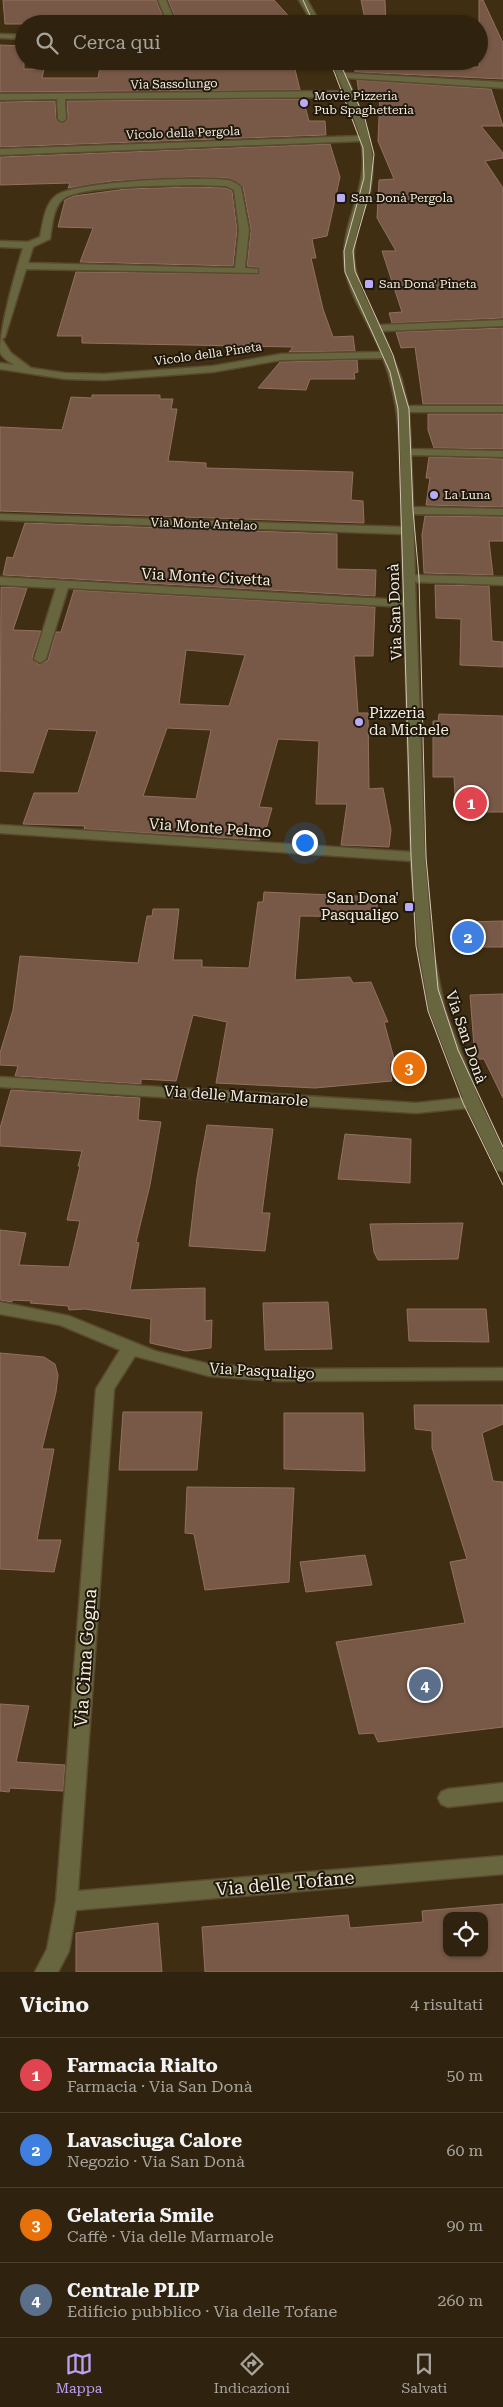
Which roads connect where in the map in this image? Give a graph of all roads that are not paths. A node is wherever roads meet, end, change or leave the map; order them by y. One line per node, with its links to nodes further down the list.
1 (162, 0): 4 (street)
2 (304, 0): 5 (street)
3 (311, 0): 6 (street)
4 (168, 15)
5 (312, 15)
6 (315, 15)
7 (0, 36): 8 (street)
8 (15, 37)
9 (338, 70): 10 (street, Via San Donà)
10 (340, 75): 11 (street); 12 (street, Via San Donà)
11 (503, 85)
12 (349, 94): 14 (street, Via Sassolungo); 16 (street, Via San Donà)
13 (0, 97): 14 (street, Via Sassolungo)
14 (61, 97): 15 (street)
15 (62, 119)
16 (366, 138): 17 (street, Vicolo della Pergola); 24 (street, Via San Donà)
17 (0, 152)
18 (0, 244): 19 (street)
19 (29, 245): 20 (street); 21 (street)
20 (22, 266): 21 (street); 25 (street)
21 (239, 271): 22 (street)
22 (254, 271)
23 (503, 323): 24 (street)
24 (376, 328): 27 (street, Via San Donà)
25 (0, 337)
26 (0, 342): 29 (street, Vicolo della Pineta)
27 (388, 354): 29 (street, Vicolo della Pineta); 30 (street, Via San Donà)
28 (0, 366): 29 (street, Vicolo della Pineta)
29 (33, 372)
30 (403, 409): 31 (street); 32 (street, Via San Donà)
31 (503, 409)
32 (405, 452): 33 (street); 34 (street, Via San Donà)
33 (503, 454)
34 (406, 510): 35 (street); 37 (street, Via San Donà)
35 (503, 512)
36 (0, 517): 37 (street, Via Monte Antelao)
37 (408, 531): 38 (street, Via San Donà)
38 (410, 578): 40 (street); 42 (street, Via San Donà)
39 (0, 581): 41 (street, Via Monte Civetta)
40 (503, 581)
41 (63, 585): 42 (street, Via Monte Civetta); 43 (street)
42 (410, 604): 45 (street, Via San Donà)
43 (40, 659)
44 (0, 829): 45 (street, Via Monte Pelmo)
45 (418, 857): 47 (street, Via San Donà)
46 (0, 1082): 47 (street, Via delle Marmarole)
47 (472, 1102): 48 (street, Via San Donà)
48 (503, 1166)
49 (0, 1308): 50 (street, Via Pasqualigo)
50 (131, 1348): 51 (street, Via Pasqualigo); 55 (street, Via Cima Gogna)
51 (503, 1374)
52 (503, 1792): 53 (street)
53 (448, 1798)
54 (503, 1864): 55 (street, Via delle Tofane)
55 (67, 1901): 56 (street, Via Cima Gogna)
56 (46, 1972)

